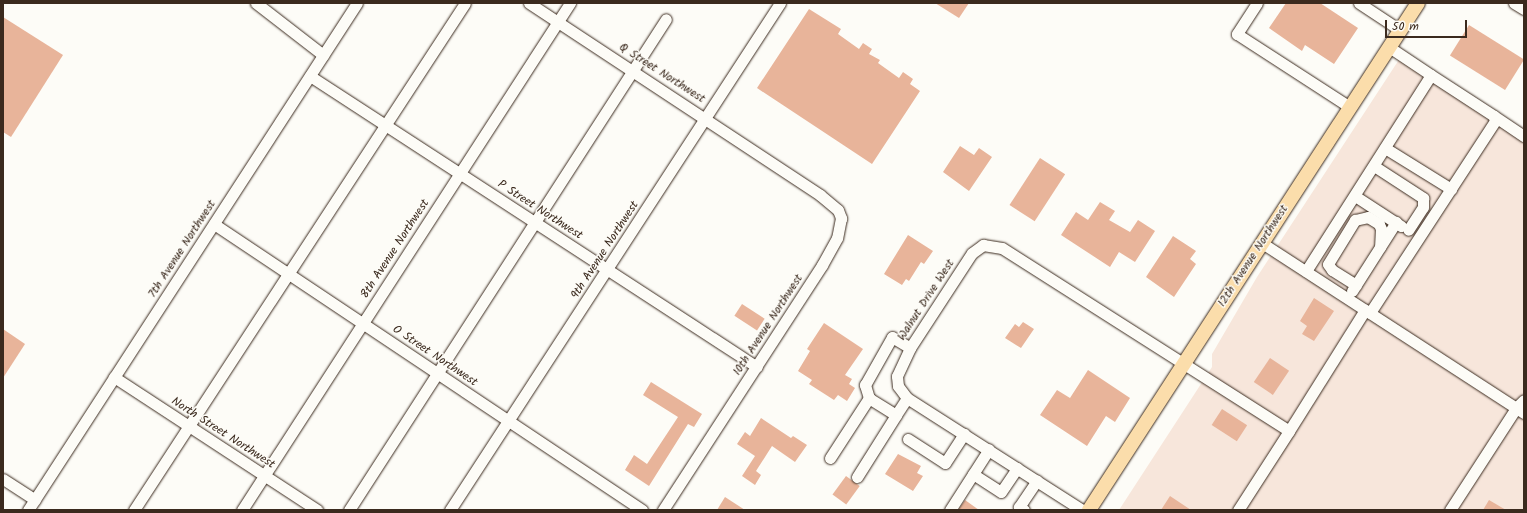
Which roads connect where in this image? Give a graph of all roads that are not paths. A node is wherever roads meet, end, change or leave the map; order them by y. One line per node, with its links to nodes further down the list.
1 (256, 3): 16 (street)
2 (357, 3): 16 (street, 7th Avenue Northwest)
3 (465, 3): 23 (street)
4 (529, 3): 13 (street, Q Street Northwest)
5 (570, 3): 13 (street, 8th Avenue Northwest)
6 (780, 3): 22 (street, 9th Avenue Northwest)
7 (1257, 3): 20 (street)
8 (1359, 3): 14 (street)
9 (1418, 3): 14 (main road, 12th Avenue Northwest)
10 (1514, 3): 11 (street)
11 (1524, 9)
12 (666, 19): 17 (street)
13 (558, 22): 17 (street, Q Street Northwest); 28 (street, 8th Avenue Northwest)
14 (1400, 30): 15 (main road, 12th Avenue Northwest)
15 (1389, 47): 18 (street); 20 (main road, 12th Avenue Northwest)
16 (323, 56): 19 (street, 7th Avenue Northwest)
17 (633, 70): 22 (street, Q Street Northwest); 31 (street)
18 (1431, 75): 21 (street); 25 (street)
19 (310, 76): 23 (street, P Street Northwest); 33 (street, 7th Avenue Northwest)
20 (1350, 107): 36 (main road, 12th Avenue Northwest)
21 (1494, 116): 24 (street); 29 (street)
22 (706, 118): 27 (street, Q Street Northwest); 38 (street, 9th Avenue Northwest)
23 (385, 125): 28 (street, P Street Northwest); 40 (street)
24 (1524, 136)
25 (1385, 148): 26 (street); 29 (street)
26 (1374, 166): 30 (street); 34 (street)
27 (780, 168): 47 (street, 10th Avenue Northwest)
28 (460, 174): 31 (street, P Street Northwest); 44 (street, 8th Avenue Northwest)
29 (1451, 189): 35 (street)
30 (1355, 196): 32 (street); 39 (street)
31 (535, 222): 38 (street, P Street Northwest); 48 (street)
32 (1396, 222): 34 (street); 37 (street)
33 (214, 224): 40 (street, O Street Northwest); 49 (street, 7th Avenue Northwest)
34 (1408, 230): 35 (street)
35 (1422, 234): 43 (street)
36 (1262, 243): 39 (street); 46 (main road, 12th Avenue Northwest)
37 (1380, 247): 41 (street); 41 (street)
38 (607, 269): 47 (street, P Street Northwest); 55 (street, 9th Avenue Northwest)
39 (1306, 271): 42 (street)
40 (288, 274): 44 (street, O Street Northwest); 56 (street)
41 (1356, 285): 42 (street)
42 (1347, 298): 43 (street)
43 (1367, 311): 53 (street); 57 (street)
44 (363, 323): 48 (street, O Street Northwest); 64 (street, 8th Avenue Northwest)
45 (910, 348): 46 (street, Walnut Drive West); 50 (street); 51 (street, Walnut Drive West)
46 (1184, 364): 57 (street, Walnut Drive West); 80 (main road, 12th Avenue Northwest)
47 (757, 367): 77 (street, 10th Avenue Northwest)
48 (438, 373): 55 (street, O Street Northwest); 74 (street)
49 (114, 377): 56 (street, North Street Northwest); 68 (street, 7th Avenue Northwest)
50 (869, 398): 54 (street); 61 (street)
51 (907, 398): 54 (street); 58 (street, Walnut Drive West)
52 (1524, 400): 53 (street)
53 (1520, 411): 82 (street)
54 (896, 415): 65 (street)
55 (508, 420): 75 (street, 9th Avenue Northwest); 76 (street, O Street Northwest)
56 (189, 426): 64 (street, North Street Northwest); 71 (street)
57 (1289, 432): 81 (street)
58 (964, 434): 59 (street); 60 (street, Walnut Drive West)
59 (908, 439)
60 (988, 450): 62 (street, Walnut Drive West); 63 (street)
61 (830, 458)
62 (1017, 468): 63 (street); 67 (street, Walnut Drive West)
63 (973, 474): 78 (street)
64 (264, 475): 72 (street, 8th Avenue Northwest); 73 (street, North Street Northwest)
65 (857, 477)
66 (3, 479): 68 (street)
67 (1037, 480): 69 (street); 79 (street, Walnut Drive West)
68 (35, 500): 70 (street, 7th Avenue Northwest)
69 (1019, 509)
70 (28, 510)
71 (134, 510)
72 (242, 510)
73 (317, 510)
74 (349, 510)
75 (450, 510)
76 (642, 510)
77 (663, 510)
78 (950, 510)
79 (1082, 510)
80 (1089, 510)
81 (1238, 510)
82 (1450, 510)

